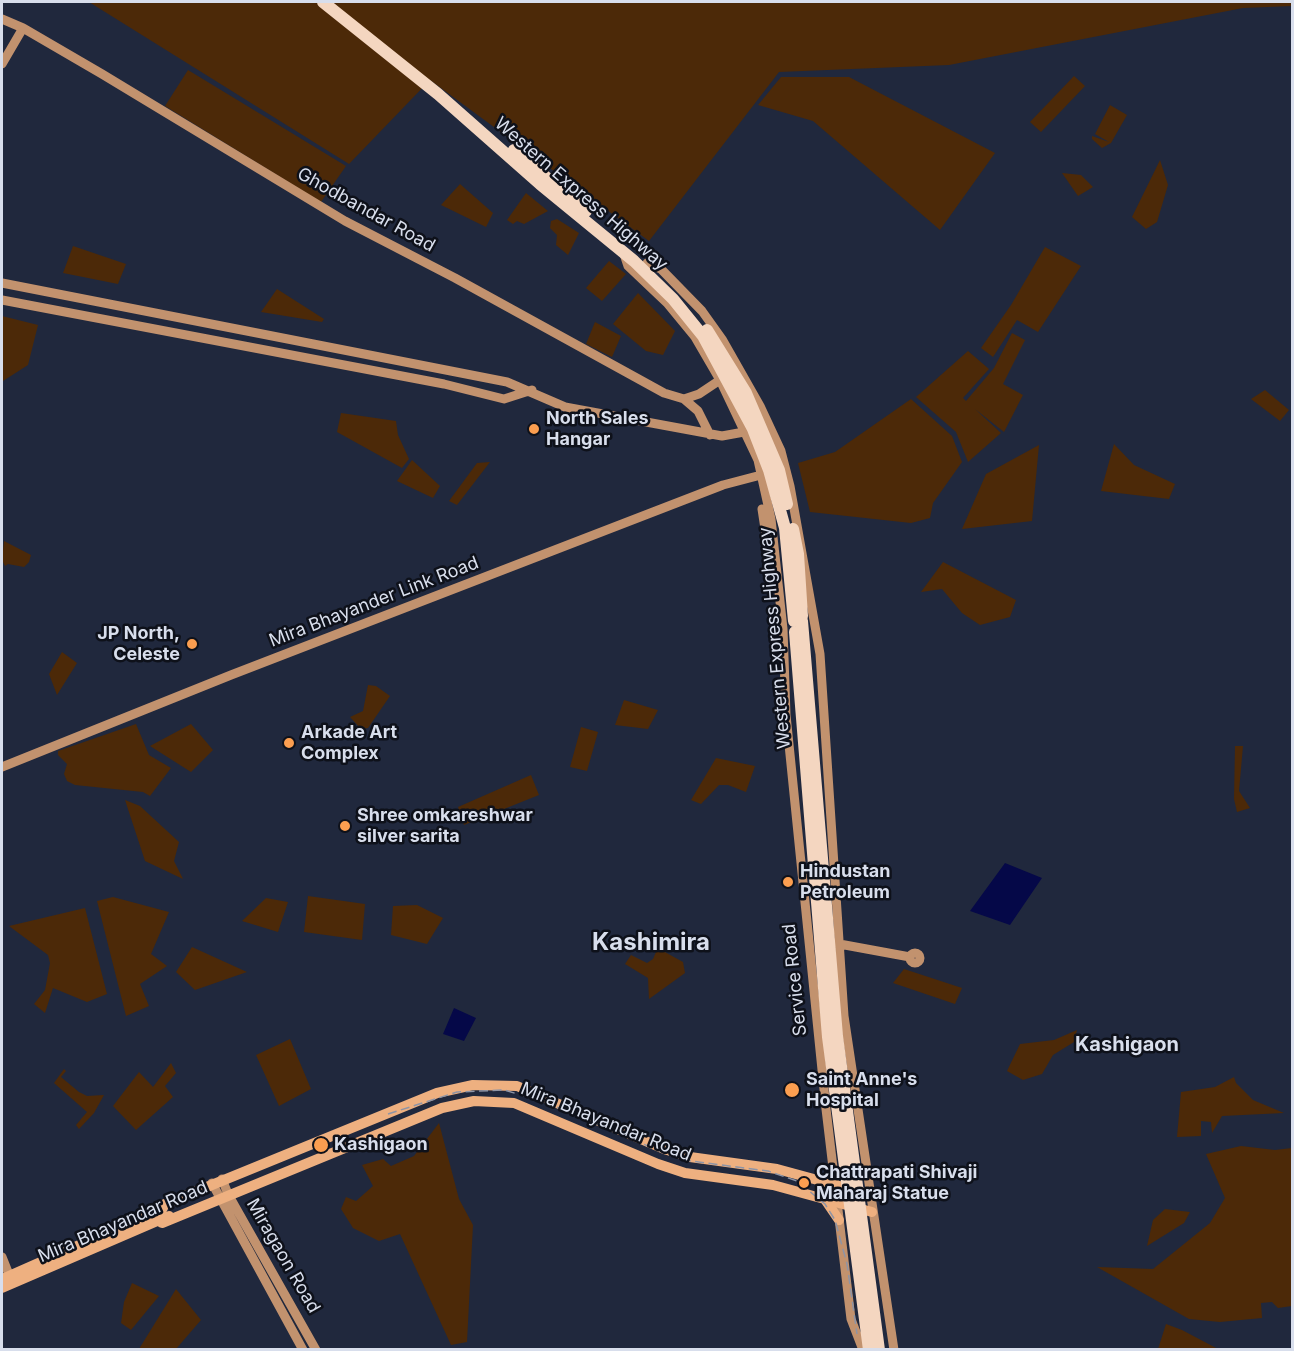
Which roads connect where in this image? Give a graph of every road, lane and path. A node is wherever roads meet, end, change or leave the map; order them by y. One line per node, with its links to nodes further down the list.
1 (323, 2): 6 (highway, Western Express Highway)
2 (336, 2): 6 (highway, Western Express Highway)
3 (2, 19): 4 (street, Ghodbandar Road)
4 (23, 28): 5 (street); 12 (street, Ghodbandar Road)
5 (2, 64)
6 (609, 235): 7 (highway, Western Express Highway); 16 (highway, Western Express Highway)
7 (624, 252): 10 (street); 16 (highway, Western Express Highway)
8 (2, 283): 11 (street)
9 (2, 300): 11 (street)
10 (720, 380): 12 (street); 13 (street)
11 (532, 390): 14 (street)
12 (684, 399): 14 (street)
13 (744, 432): 14 (street); 15 (street)
14 (710, 435)
15 (761, 479): 16 (street); 17 (street, Mira Bhayander Link Road)
16 (797, 616): 18 (street, Service Road); 19 (street); 47 (highway, Western Express Highway, bridge); 48 (highway, Western Express Highway, bridge)
17 (2, 767)
18 (808, 942): 19 (street); 30 (street, Service Road)
19 (838, 943): 20 (street); 32 (street)
20 (910, 957)
21 (437, 1093): 22 (main road); 23 (main road, Mira Bhayandar Road); 27 (main road, Mira Bhayandar Road)
22 (442, 1108): 26 (main road, Mira Bhayandar Road); 33 (main road, Mira Bhayandar Road)
23 (716, 1161): 24 (main road, Mira Bhayandar Road); 26 (main road)
24 (760, 1166): 25 (main road, Mira Bhayandar Road); 28 (main road)
25 (777, 1169): 29 (main road); 30 (main road, Mira Bhayandar Road)
26 (713, 1177): 28 (main road, Mira Bhayandar Road)
27 (217, 1181): 31 (main road, Mira Bhayandar Road); 33 (street, Miragaon Road)
28 (757, 1182): 29 (main road, Mira Bhayandar Road)
29 (773, 1185): 34 (main road, Mira Bhayandar Road)
30 (836, 1186): 32 (main road, Mira Bhayandar Road); 35 (street, Service Road)
31 (193, 1191): 37 (main road); 41 (main road, Mira Bhayandar Road)
32 (869, 1194): 38 (street)
33 (223, 1196): 36 (main road, Mira Bhayandar Road); 44 (street, Miragaon Road); 45 (street, Miragaon Road)
34 (825, 1201): 35 (main road, Mira Bhayandar Road); 39 (main road)
35 (837, 1204): 38 (main road, Mira Bhayandar Road); 39 (street, Service Road)
36 (198, 1207): 37 (main road); 42 (main road, Mira Bhayandar Road)
37 (166, 1212): 41 (main road, bridge); 43 (main road, bridge)
38 (872, 1212): 49 (street)
39 (839, 1220): 46 (street, Service Road)
40 (2, 1257): 41 (street)
41 (3, 1275): 42 (street)
42 (14, 1287): 43 (main road, Mira Bhayandar Road)
43 (2, 1290)
44 (303, 1350)
45 (316, 1350)
46 (863, 1350)
47 (870, 1350)
48 (879, 1350)
49 (894, 1350)

